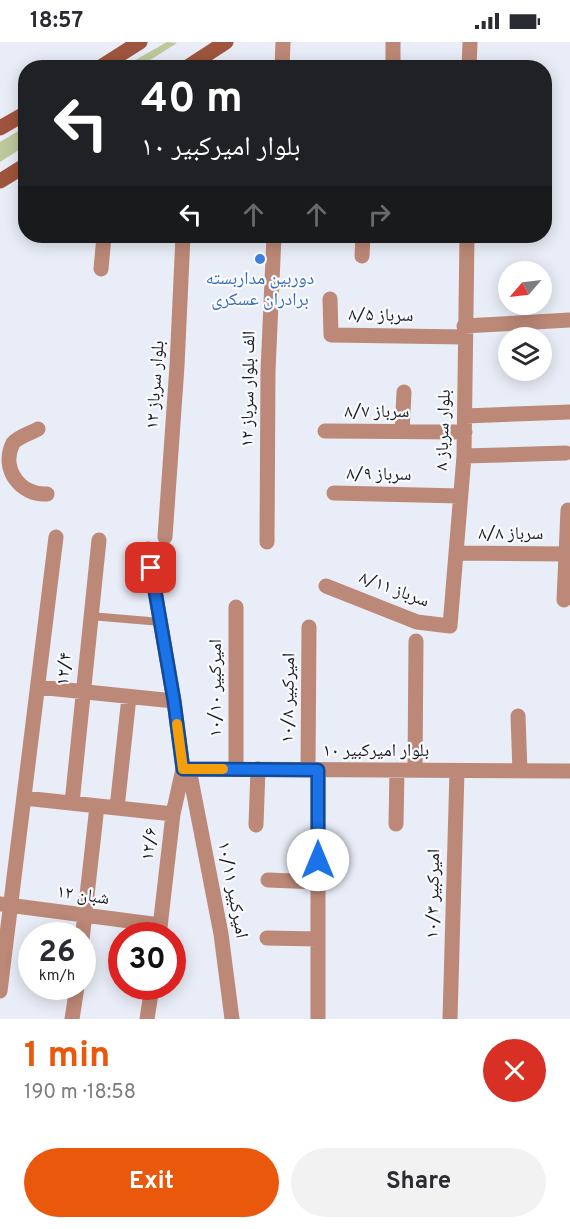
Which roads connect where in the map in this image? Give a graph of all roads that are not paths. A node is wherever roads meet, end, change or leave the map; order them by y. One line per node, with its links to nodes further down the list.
1 (140, 42): 6 (main road)
2 (283, 42): 8 (street)
3 (393, 42): 9 (street)
4 (470, 42): 10 (street)
5 (221, 43): 7 (main road)
6 (112, 60)
7 (199, 60)
8 (282, 60)
9 (393, 60)
10 (469, 60)
11 (18, 117): 12 (main road)
12 (0, 128)
13 (18, 170): 14 (main road)
14 (0, 182)
15 (103, 243): 21 (street)
16 (183, 243): 40 (street, ۱۲ بلوار سرباز)
17 (274, 243): 42 (street, ۱۲ الف بلوار سرباز)
18 (363, 243): 20 (street)
19 (467, 243): 24 (street, ۸ بلوار سرباز)
20 (362, 256)
21 (100, 269)
22 (330, 299): 24 (street, ۸/۵ سرباز)
23 (570, 320): 24 (street)
24 (465, 331): 27 (street, ۸ بلوار سرباز)
25 (404, 392): 30 (street)
26 (570, 412): 27 (street)
27 (465, 416): 31 (street, ۸ بلوار سرباز)
28 (38, 429): 34 (street)
29 (325, 431): 30 (street, ۸/۷ سرباز)
30 (402, 432): 31 (street, ۸/۷ سرباز)
31 (465, 432): 33 (street, ۸ بلوار سرباز)
32 (566, 453): 33 (street)
33 (464, 456): 37 (street, ۸ بلوار سرباز)
34 (4, 457): 36 (street)
35 (334, 493): 37 (street, ۸/۹ سرباز)
36 (47, 494)
37 (460, 496): 44 (street, ۸ بلوار سرباز)
38 (568, 510): 45 (street)
39 (56, 537): 54 (street)
40 (165, 537)
41 (99, 540): 49 (street, ۱۲/۴)
42 (267, 542)
43 (148, 549): 50 (street, ۱۰/۱۱ امیرکبیر)
44 (456, 553): 45 (street, ۸/۸ سرباز); 51 (street, ۸ بلوار سرباز)
45 (566, 554): 47 (street)
46 (326, 586): 51 (street, ۸/۱۱ سرباز)
47 (564, 600)
48 (236, 607): 60 (street, ۱۰/۱۰ امیرکبیر)
49 (90, 616): 50 (lane); 55 (street, ۱۲/۴)
50 (161, 622): 57 (street, ۱۰/۱۱ امیرکبیر)
51 (450, 626)
52 (309, 627): 62 (street, ۱۰/۸ امیرکبیر)
53 (416, 641): 64 (street)
54 (38, 687): 55 (street); 68 (street)
55 (82, 692): 56 (street); 69 (street, ۱۲/۴)
56 (129, 698): 57 (street); 71 (street)
57 (174, 701): 59 (street, ۱۰/۱۱ امیرکبیر)
58 (518, 716): 66 (street)
59 (186, 769): 60 (street, ۱۰ بلوار امیرکبیر); 72 (street, ۱۲/۶); 89 (street, ۱۰/۱۱ امیرکبیر)
60 (236, 769): 61 (street, ۱۰ بلوار امیرکبیر)
61 (258, 769): 62 (street, ۱۰ بلوار امیرکبیر); 74 (street)
62 (313, 770): 63 (street, ۱۰ بلوار امیرکبیر); 76 (street, ۱۰/۸ امیرکبیر)
63 (397, 770): 64 (street, ۱۰ بلوار امیرکبیر); 73 (street)
64 (415, 770): 65 (street, ۱۰ بلوار امیرکبیر)
65 (457, 771): 66 (street, ۱۰ بلوار امیرکبیر); 91 (street, ۱۰/۳ امیرکبیر)
66 (520, 771): 67 (street, ۱۰ بلوار امیرکبیر)
67 (570, 771)
68 (24, 798): 69 (street); 77 (street)
69 (72, 803): 70 (street)
70 (97, 806): 71 (street); 78 (street)
71 (117, 808): 72 (street)
72 (173, 814): 81 (street, ۱۲/۶)
73 (396, 824)
74 (256, 825)
75 (268, 880): 76 (street)
76 (318, 882): 83 (street, ۱۰/۸ امیرکبیر)
77 (6, 905): 78 (street, ۱۲ شبان); 84 (street)
78 (86, 916): 79 (street); 80 (street, ۱۲ شبان)
79 (85, 922)
80 (116, 922)
81 (161, 922)
82 (267, 938): 83 (street)
83 (318, 939): 90 (street, ۱۰/۸ امیرکبیر)
84 (0, 991)
85 (74, 1000): 87 (street)
86 (150, 1000): 88 (street)
87 (72, 1019)
88 (147, 1019)
89 (232, 1019)
90 (318, 1019)
91 (450, 1019)

